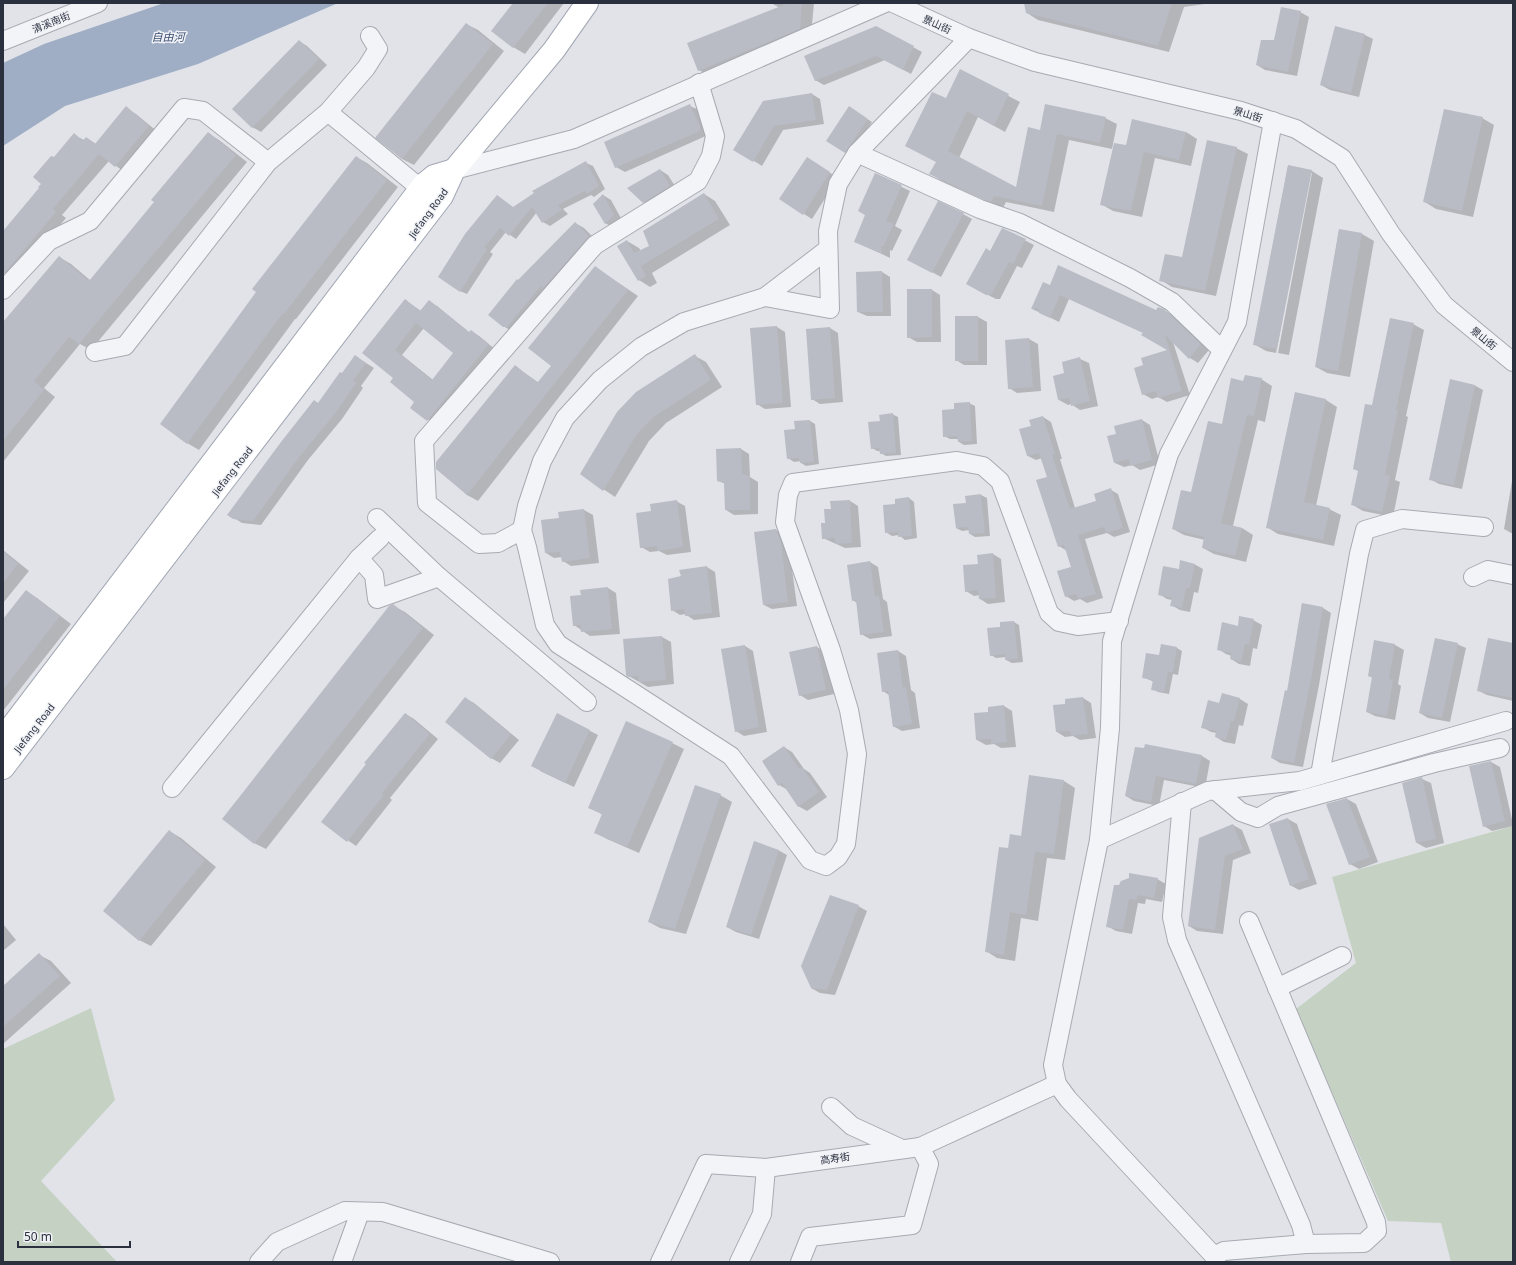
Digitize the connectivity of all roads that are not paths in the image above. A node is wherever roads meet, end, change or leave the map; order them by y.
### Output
1 (98, 3) edge
2 (587, 3) edge
3 (885, 3) edge
4 (905, 6) edge
5 (370, 36) dead end
6 (969, 38) junction
7 (3, 41) edge
8 (699, 83) junction
9 (328, 112) junction
10 (1273, 122) junction
11 (857, 152) junction
12 (268, 162) junction
13 (454, 170) junction
14 (420, 188) junction
15 (828, 249) junction
16 (3, 290) edge
17 (765, 297) junction
18 (1222, 350) junction
19 (95, 352) dead end
20 (1513, 362) edge
21 (377, 518) dead end
22 (1484, 526) dead end
23 (522, 530) junction
24 (380, 538) dead end
25 (359, 558) junction
26 (1513, 575) edge
27 (439, 577) junction
28 (1473, 577) dead end
29 (1119, 621) junction
30 (587, 702) dead end
31 (1506, 720) dead end
32 (3, 738) edge
33 (1500, 748) dead end
34 (3, 768) edge
35 (1320, 775) junction
36 (172, 788) dead end
37 (1215, 790) junction
38 (1182, 802) junction
39 (1100, 840) junction
40 (1249, 921) dead end
41 (1342, 956) dead end
42 (1277, 988) junction
43 (1057, 1084) junction
44 (831, 1107) dead end
45 (920, 1147) junction
46 (902, 1149) junction
47 (766, 1168) junction
48 (360, 1212) junction
49 (1306, 1244) junction
50 (1215, 1259) edge
51 (259, 1262) edge
52 (342, 1262) edge
53 (550, 1262) edge
54 (660, 1262) edge
55 (739, 1262) edge
56 (800, 1262) edge

1 - 7 street, 清溪南街
2 - 13 main road, Jiefang Road
3 - 8 street
4 - 6 street, 景山街
5 - 9 street
6 - 10 street, 景山街
6 - 11 street
8 - 13 street
8 - 23 street
9 - 12 street
9 - 14 street
10 - 18 street
10 - 20 street, 景山街
11 - 15 street
11 - 18 street
12 - 16 street
12 - 19 street
13 - 14 main road, Jiefang Road
13 - 34 main road, Jiefang Road
14 - 32 main road, Jiefang Road
15 - 17 street
15 - 17 street
17 - 23 street
18 - 29 street
21 - 27 street
22 - 35 street
23 - 29 street
24 - 25 street
25 - 27 street
25 - 36 street
26 - 28 street
27 - 30 street
29 - 39 street
31 - 35 street
33 - 37 street
35 - 37 street
37 - 38 street
38 - 39 street
38 - 49 street
39 - 43 street
40 - 42 street
41 - 42 street
42 - 49 street
43 - 45 street, 高寿街
43 - 50 street
44 - 46 street
45 - 46 street, 高寿街
45 - 56 street
46 - 47 street, 高寿街
47 - 54 street, 高寿街
47 - 55 street
48 - 51 street
48 - 52 street
48 - 53 street
49 - 50 street

